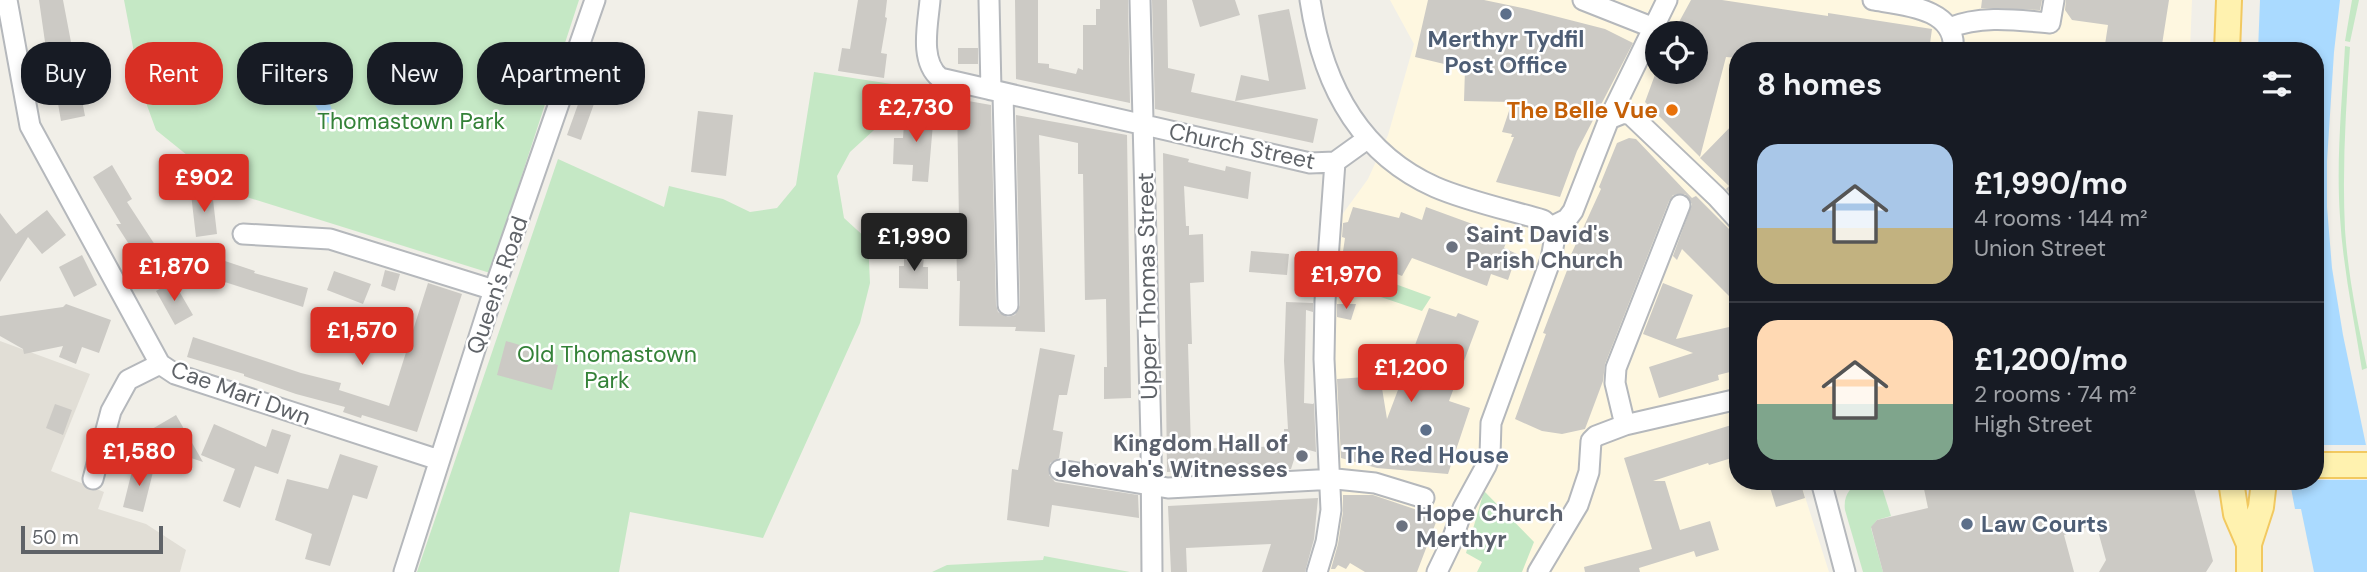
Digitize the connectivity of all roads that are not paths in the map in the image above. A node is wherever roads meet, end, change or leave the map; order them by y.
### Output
1 (7, 0) edge
2 (595, 0) edge
3 (930, 0) edge
4 (989, 0) edge
5 (1140, 0) edge
6 (1310, 0) edge
7 (1667, 0) edge
8 (1873, 0) edge
9 (2054, 0) edge
10 (2229, 0) edge
11 (1589, 2) edge
12 (1657, 21) edge
13 (1645, 24) edge
14 (1949, 28) junction
15 (1952, 42) edge
16 (2227, 42) edge
17 (1645, 46) edge
18 (997, 91) junction
19 (1609, 119) junction
20 (1143, 125) junction
21 (1367, 139) junction
22 (1335, 162) junction
23 (1680, 205) dead end
24 (1729, 210) edge
25 (1551, 227) junction
26 (243, 234) dead end
27 (494, 290) junction
28 (1008, 305) dead end
29 (160, 364) junction
30 (1729, 401) edge
31 (1625, 425) junction
32 (439, 460) junction
33 (2367, 465) edge
34 (2324, 466) edge
35 (1060, 470) dead end
36 (93, 479) dead end
37 (1330, 480) junction
38 (1151, 484) junction
39 (1823, 490) edge
40 (2232, 490) edge
41 (2263, 490) edge
42 (1424, 498) dead end
43 (2249, 544) junction
44 (404, 572) edge
45 (1152, 572) edge
46 (1317, 572) edge
47 (1437, 572) edge
48 (1538, 572) edge
49 (1845, 572) edge
50 (2249, 572) edge

1 - 29 street, Cae Mari Dwn
2 - 27 street, Queen's Road
3 - 18 street, Church Street
4 - 18 street
5 - 20 street, Upper Thomas Street
6 - 21 street
7 - 12 street
8 - 14 street
9 - 14 street
10 - 16 main road
11 - 13 street
14 - 15 street
17 - 19 street
18 - 20 street, Church Street
18 - 28 street
19 - 24 street
19 - 25 street
20 - 22 street, Church Street
20 - 38 street, Upper Thomas Street
21 - 22 street, Church Street
21 - 25 street
22 - 37 street
23 - 31 street
25 - 47 street
26 - 27 street
27 - 32 street, Queen's Road
29 - 32 street, Cae Mari Dwn
29 - 36 street
30 - 31 street
31 - 48 street
32 - 44 street, Queen's Road
33 - 34 main road
35 - 38 street
37 - 38 street
37 - 42 street
37 - 46 street
38 - 45 street, Upper Thomas Street
39 - 49 street
40 - 43 main road
41 - 43 main road
43 - 50 main road

